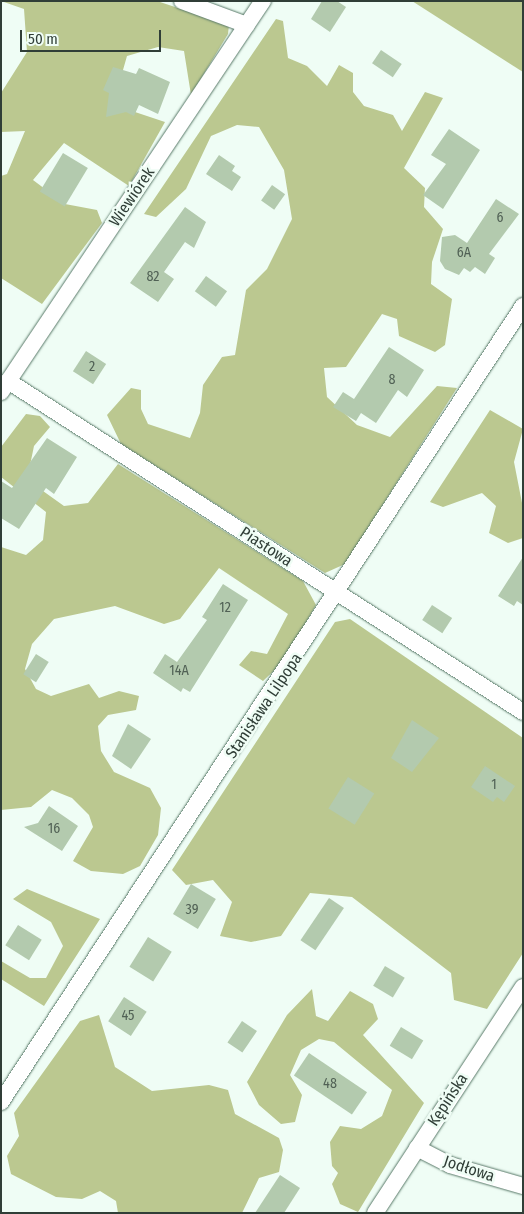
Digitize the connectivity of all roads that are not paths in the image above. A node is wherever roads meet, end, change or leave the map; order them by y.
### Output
1 (182, 1) edge
2 (264, 1) edge
3 (247, 25) junction
4 (523, 306) edge
5 (5, 387) edge
6 (338, 594) junction
7 (523, 712) edge
8 (523, 987) edge
9 (1, 1102) edge
10 (417, 1148) junction
11 (523, 1186) edge
12 (375, 1213) edge

1 - 3 street
2 - 3 street, Wiewiórek
3 - 5 street, Wiewiórek
4 - 6 street, Stanisława Lilpopa
5 - 6 street, Piastowa
6 - 7 street, Piastowa
6 - 9 street, Stanisława Lilpopa
8 - 10 street, Kępińska
10 - 11 street, Jodłowa
10 - 12 street, Kępińska

